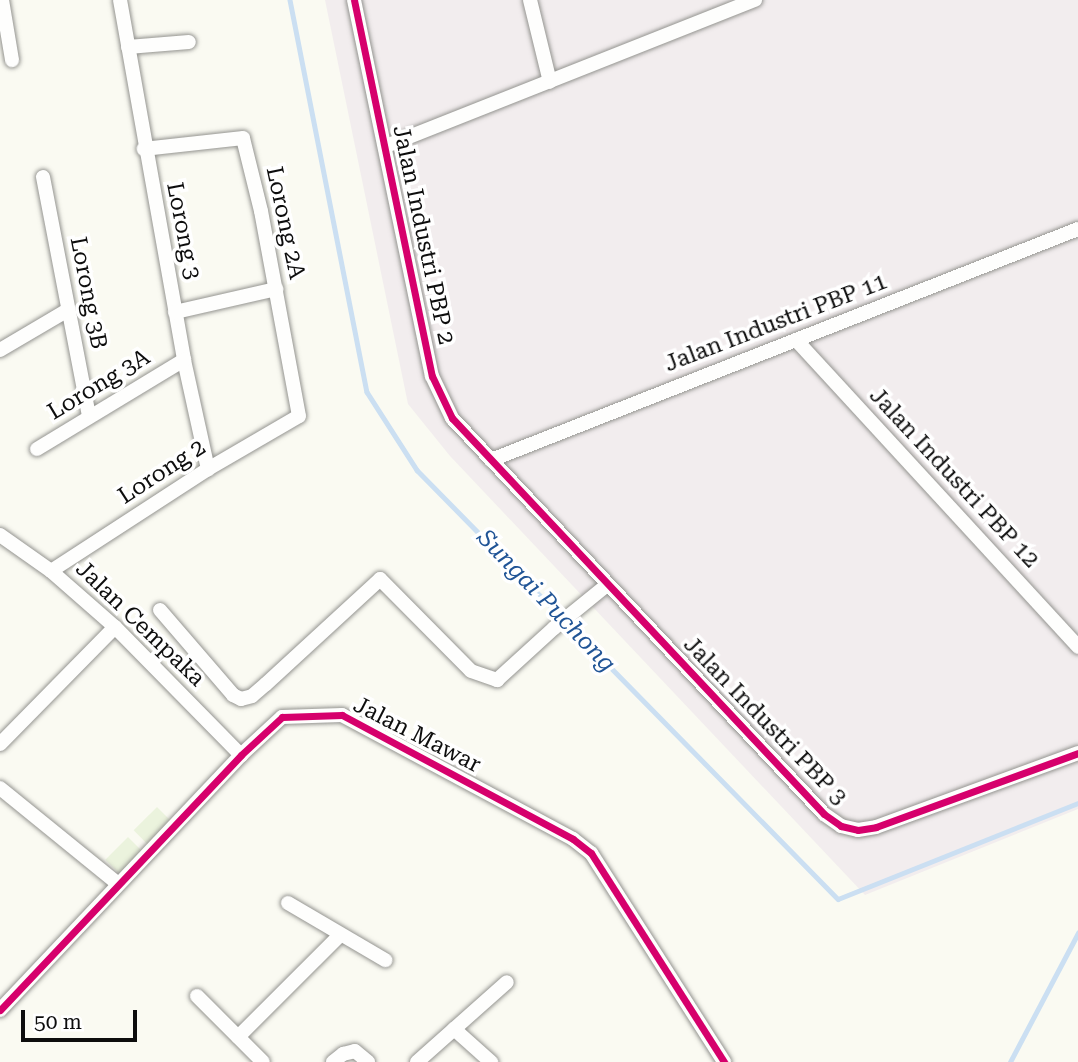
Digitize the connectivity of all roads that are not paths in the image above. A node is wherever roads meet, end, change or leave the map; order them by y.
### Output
1 (2, 0) edge
2 (120, 0) edge
3 (354, 0) edge
4 (530, 0) edge
5 (755, 0) edge
6 (188, 42) dead end
7 (128, 47) junction
8 (12, 60) dead end
9 (550, 82) junction
10 (386, 146) junction
11 (144, 149) junction
12 (43, 177) dead end
13 (1078, 229) edge
14 (276, 289) junction
15 (68, 310) junction
16 (175, 312) junction
17 (796, 340) junction
18 (0, 350) edge
19 (184, 360) junction
20 (299, 416) joint
21 (89, 417) junction
22 (37, 449) dead end
23 (491, 460) junction
24 (208, 469) junction
25 (0, 535) edge
26 (51, 571) junction
27 (607, 585) junction
28 (160, 610) dead end
29 (115, 627) junction
30 (1078, 647) edge
31 (0, 744) edge
32 (1078, 753) edge
33 (241, 755) junction
34 (0, 788) edge
35 (118, 884) junction
36 (288, 903) dead end
37 (340, 935) junction
38 (385, 960) dead end
39 (508, 982) dead end
40 (197, 996) dead end
41 (1, 1005) edge
42 (454, 1029) junction
43 (238, 1037) junction
44 (263, 1062) edge
45 (333, 1062) edge
46 (368, 1062) edge
47 (417, 1062) edge
48 (491, 1062) edge
49 (724, 1062) edge

1 - 8 street
2 - 7 street, Lorong 3
3 - 10 street, Jalan Industri PBP 2
4 - 9 street
5 - 9 street
6 - 7 street
7 - 11 street, Lorong 3
9 - 10 street
10 - 23 street, Jalan Industri PBP 2
11 - 14 street, Lorong 2A
11 - 16 street, Lorong 3
12 - 15 street, Lorong 3B
13 - 17 street, Jalan Industri PBP 11
14 - 16 street
14 - 20 street, Lorong 2A
15 - 18 street
15 - 21 street, Lorong 3B
16 - 19 street, Lorong 3
17 - 23 street, Jalan Industri PBP 11
17 - 30 street, Jalan Industri PBP 12
19 - 21 street, Lorong 3A
19 - 24 street, Lorong 3
20 - 24 street, Lorong 2
21 - 22 street, Lorong 3A
23 - 27 street, Jalan Industri PBP 3
24 - 26 street, Lorong 2
25 - 26 street, Jalan Cempaka
26 - 29 street, Jalan Cempaka
27 - 28 street
27 - 32 street, Jalan Industri PBP 3
29 - 31 street
29 - 33 street, Jalan Cempaka
33 - 35 street, Jalan Mawar
33 - 49 street, Jalan Mawar
34 - 35 street
35 - 41 street, Jalan Mawar
36 - 37 street
37 - 38 street
37 - 43 street
39 - 42 street
40 - 43 street
42 - 47 street
42 - 48 street
43 - 44 street
45 - 46 street

